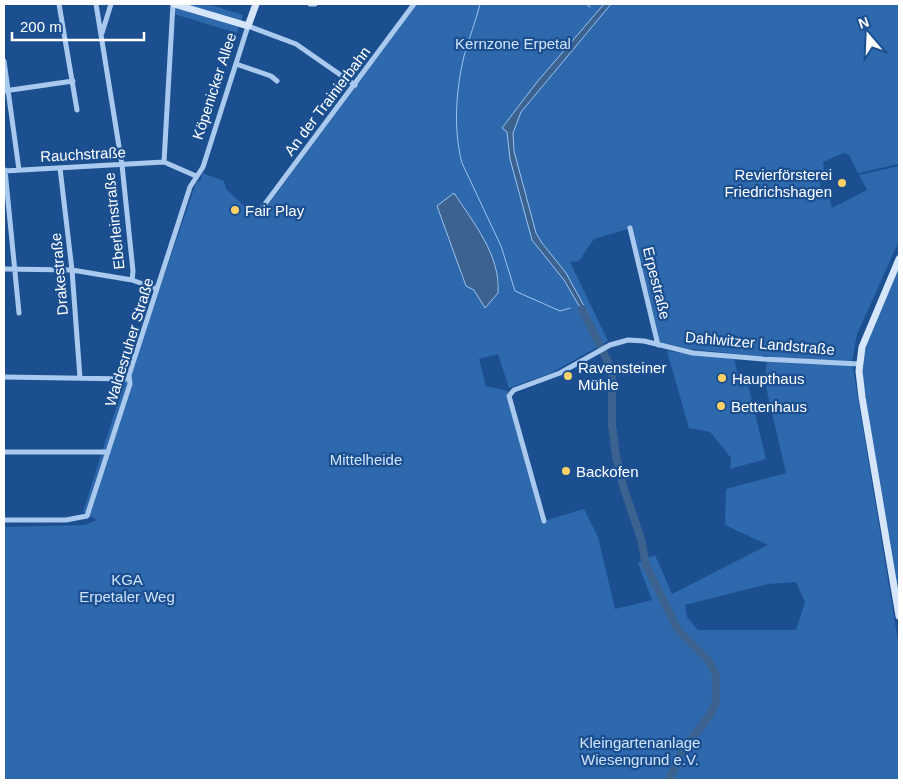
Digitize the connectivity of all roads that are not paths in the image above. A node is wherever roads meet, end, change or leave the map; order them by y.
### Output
1 (59, 4) edge
2 (96, 4) edge
3 (111, 4) edge
4 (174, 4) edge
5 (256, 4) edge
6 (310, 4) edge
7 (314, 4) edge
8 (414, 4) edge
9 (248, 26) junction
10 (102, 33) junction
11 (4, 61) edge
12 (236, 64) junction
13 (73, 81) junction
14 (276, 81) dead end
15 (355, 85) junction
16 (6, 91) edge
17 (77, 110) dead end
18 (164, 162) junction
19 (122, 165) junction
20 (60, 168) junction
21 (19, 170) junction
22 (4, 171) edge
23 (196, 176) junction
24 (259, 212) dead end
25 (630, 228) dead end
26 (899, 259) edge
27 (4, 269) edge
28 (15, 270) junction
29 (72, 270) junction
30 (132, 280) junction
31 (157, 289) junction
32 (19, 313) dead end
33 (658, 345) junction
34 (859, 364) junction
35 (4, 377) edge
36 (80, 378) junction
37 (129, 379) junction
38 (4, 452) edge
39 (108, 452) junction
40 (4, 520) edge
41 (544, 521) dead end
42 (899, 616) edge

1 - 13 street
2 - 10 street, Eberleinstraße
3 - 10 street
4 - 9 main road
4 - 18 street
5 - 9 main road, Köpenicker Allee
6 - 7 street
8 - 15 street, An der Trainierbahn
9 - 12 street, Köpenicker Allee
9 - 15 street
10 - 19 street, Eberleinstraße
11 - 16 street
12 - 14 street
12 - 23 street, Köpenicker Allee
13 - 16 street
13 - 17 street
15 - 24 street, An der Trainierbahn
16 - 21 street
18 - 19 street, Rauchstraße
18 - 23 street, Rauchstraße
19 - 20 street, Rauchstraße
19 - 30 street, Eberleinstraße
20 - 21 street, Rauchstraße
20 - 29 street, Drakestraße
21 - 22 street, Rauchstraße
22 - 28 street
23 - 31 street, Waldesruher Straße
25 - 33 street, Erpestraße
26 - 34 main road
27 - 28 street
28 - 29 street
28 - 32 street
29 - 30 street
29 - 36 street, Drakestraße
30 - 31 street
31 - 37 street, Waldesruher Straße
33 - 34 street, Dahlwitzer Landstraße
33 - 41 street, Dahlwitzer Landstraße
34 - 42 main road
35 - 36 street
36 - 37 street
37 - 39 street, Waldesruher Straße
38 - 39 street
39 - 40 street, Waldesruher Straße

